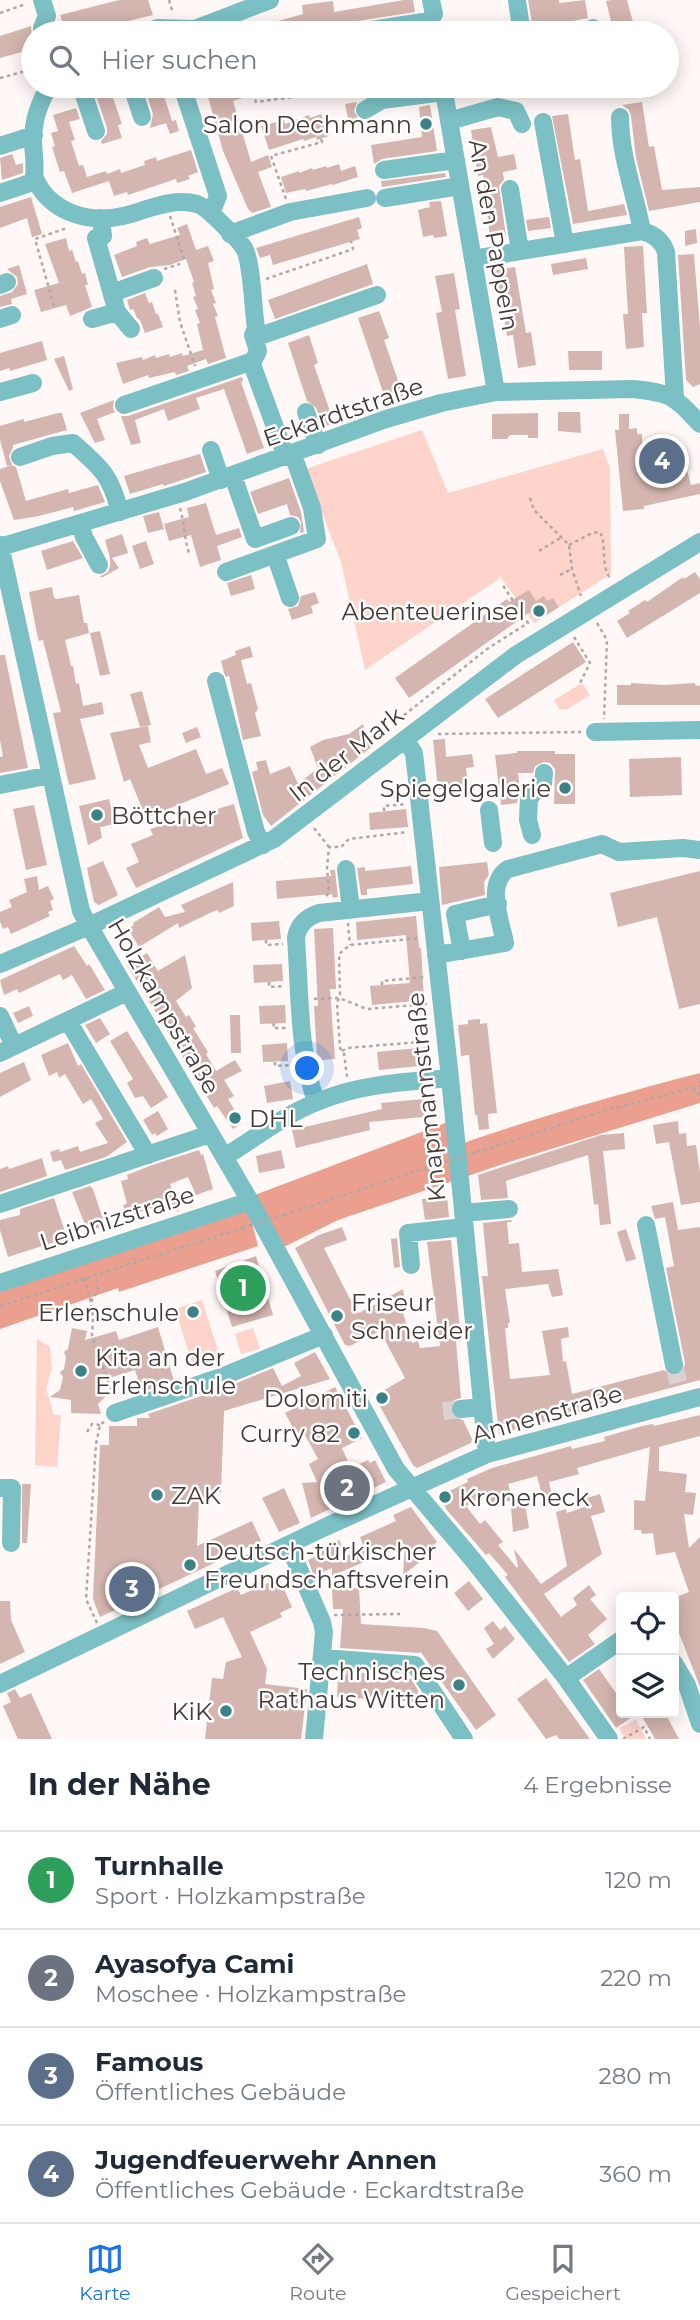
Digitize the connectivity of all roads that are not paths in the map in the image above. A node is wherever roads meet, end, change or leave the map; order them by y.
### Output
1 (270, 0) edge
2 (431, 0) edge
3 (517, 1) edge
4 (34, 2) edge
5 (45, 21) edge
6 (236, 21) edge
7 (432, 21) edge
8 (520, 21) edge
9 (43, 98) edge
10 (85, 98) edge
11 (136, 98) edge
12 (187, 98) edge
13 (393, 98) edge
14 (445, 98) edge
15 (365, 110) dead end
16 (142, 117) dead end
17 (620, 117) dead end
18 (449, 121) junction
19 (543, 122) dead end
20 (522, 124) dead end
21 (96, 131) dead end
22 (34, 135) junction
23 (0, 146) edge
24 (456, 160) junction
25 (384, 170) dead end
26 (35, 178) junction
27 (0, 186) edge
28 (460, 186) junction
29 (510, 189) dead end
30 (0, 193) edge
31 (211, 213) junction
32 (94, 217) junction
33 (642, 231) junction
34 (230, 234) junction
35 (565, 244) junction
36 (520, 251) junction
37 (469, 257) junction
38 (155, 278) dead end
39 (111, 293) junction
40 (377, 295) dead end
41 (117, 312) junction
42 (92, 319) dead end
43 (131, 329) dead end
44 (254, 338) junction
45 (253, 361) junction
46 (33, 383) dead end
47 (0, 393) edge
48 (496, 393) junction
49 (675, 397) junction
50 (124, 405) dead end
51 (306, 412) dead end
52 (700, 424) edge
53 (318, 445) junction
54 (211, 450) dead end
55 (289, 456) junction
56 (20, 457) dead end
57 (118, 475) dead end
58 (230, 477) junction
59 (124, 511) junction
60 (80, 524) junction
61 (291, 526) dead end
62 (700, 542) edge
63 (0, 546) edge
64 (275, 554) junction
65 (99, 565) dead end
66 (226, 572) dead end
67 (290, 598) dead end
68 (216, 681) dead end
69 (700, 730) edge
70 (595, 732) road end
71 (408, 743) junction
72 (544, 773) dead end
73 (51, 775) junction
74 (0, 785) edge
75 (489, 810) dead end
76 (532, 835) dead end
77 (493, 843) dead end
78 (263, 845) junction
79 (700, 850) edge
80 (346, 869) dead end
81 (430, 901) junction
82 (498, 904) junction
83 (349, 910) junction
84 (89, 926) junction
85 (463, 951) junction
86 (436, 955) junction
87 (0, 964) edge
88 (127, 992) junction
89 (0, 1016) edge
90 (68, 1021) junction
91 (7, 1049) edge
92 (450, 1078) junction
93 (316, 1102) junction
94 (210, 1134) junction
95 (148, 1155) junction
96 (224, 1157) junction
97 (250, 1201) junction
98 (0, 1204) edge
99 (509, 1209) dead end
100 (464, 1220) junction
101 (646, 1225) dead end
102 (411, 1265) dead end
103 (0, 1283) edge
104 (324, 1335) junction
105 (674, 1365) tunnel mouth
106 (687, 1394) edge
107 (482, 1407) junction
108 (461, 1409) tunnel mouth
109 (115, 1413) road end
110 (487, 1454) junction
111 (0, 1488) edge
112 (412, 1488) junction
113 (11, 1543) dead end
114 (289, 1546) junction
115 (616, 1643) edge
116 (323, 1658) junction
117 (679, 1671) edge
118 (566, 1678) junction
119 (0, 1684) edge
120 (700, 1724) edge
121 (314, 1739) edge
122 (464, 1739) edge
123 (609, 1739) edge

1 - 6 street
2 - 7 street
3 - 8 street
4 - 5 street
9 - 22 street
10 - 21 street
11 - 16 street
12 - 31 street
13 - 15 street
14 - 18 street, An den Pappeln
17 - 33 street
18 - 20 street
18 - 24 street, An den Pappeln
19 - 35 street
22 - 23 street
22 - 26 street
24 - 25 street
24 - 28 street, An den Pappeln
26 - 27 street
26 - 30 street
26 - 32 street
28 - 34 street
28 - 37 street, An den Pappeln
29 - 36 street
31 - 32 street
31 - 34 street
32 - 39 street
33 - 35 street
33 - 49 street
34 - 44 street
35 - 36 street
36 - 37 street
37 - 48 street, An den Pappeln
38 - 39 street
39 - 41 street
40 - 44 street
41 - 42 street
41 - 43 street
44 - 45 street
45 - 50 street
45 - 55 street
46 - 47 street
48 - 49 street, Eckardtstraße
48 - 53 street, Eckardtstraße
49 - 52 street
51 - 53 street
53 - 55 street, Eckardtstraße
54 - 58 street
55 - 58 street, Eckardtstraße
55 - 64 street
56 - 59 street
57 - 59 street
58 - 59 street, Eckardtstraße
58 - 61 street
59 - 60 street, Eckardtstraße
60 - 63 street, Eckardtstraße
60 - 65 street
62 - 71 street, In der Mark
63 - 73 street, Holzkampstraße
64 - 66 street
64 - 67 street
68 - 78 street
69 - 70 street
71 - 78 street, In der Mark
71 - 81 street, Knapmannstraße
72 - 76 street
73 - 74 street
73 - 84 street, Holzkampstraße
75 - 77 street
78 - 84 street, In der Mark
79 - 82 street
80 - 83 street
81 - 83 street
81 - 86 street, Knapmannstraße
82 - 85 street
82 - 85 street
83 - 93 street
84 - 87 street, In der Mark
84 - 88 street, Holzkampstraße
85 - 86 street
86 - 92 street, Knapmannstraße
88 - 90 street
88 - 94 street, Holzkampstraße
89 - 91 street
90 - 91 street
90 - 95 street
92 - 93 street
92 - 100 street, Knapmannstraße
93 - 96 street
94 - 95 street
94 - 96 street, Holzkampstraße
95 - 98 street
96 - 97 street, Holzkampstraße
97 - 103 street, Leibnizstraße
97 - 104 street, Holzkampstraße
99 - 100 street
100 - 102 street
100 - 107 street, Knapmannstraße
101 - 105 street
104 - 109 street
104 - 112 street, Holzkampstraße
106 - 110 street, Annenstraße
107 - 108 street
107 - 110 street, Knapmannstraße
110 - 112 street, Annenstraße
111 - 113 street
112 - 114 street, Annenstraße
112 - 118 street, Holzkampstraße
114 - 116 street
114 - 119 street, Annenstraße
115 - 118 street
116 - 121 street
116 - 122 street
117 - 120 street
118 - 123 street, Holzkampstraße

